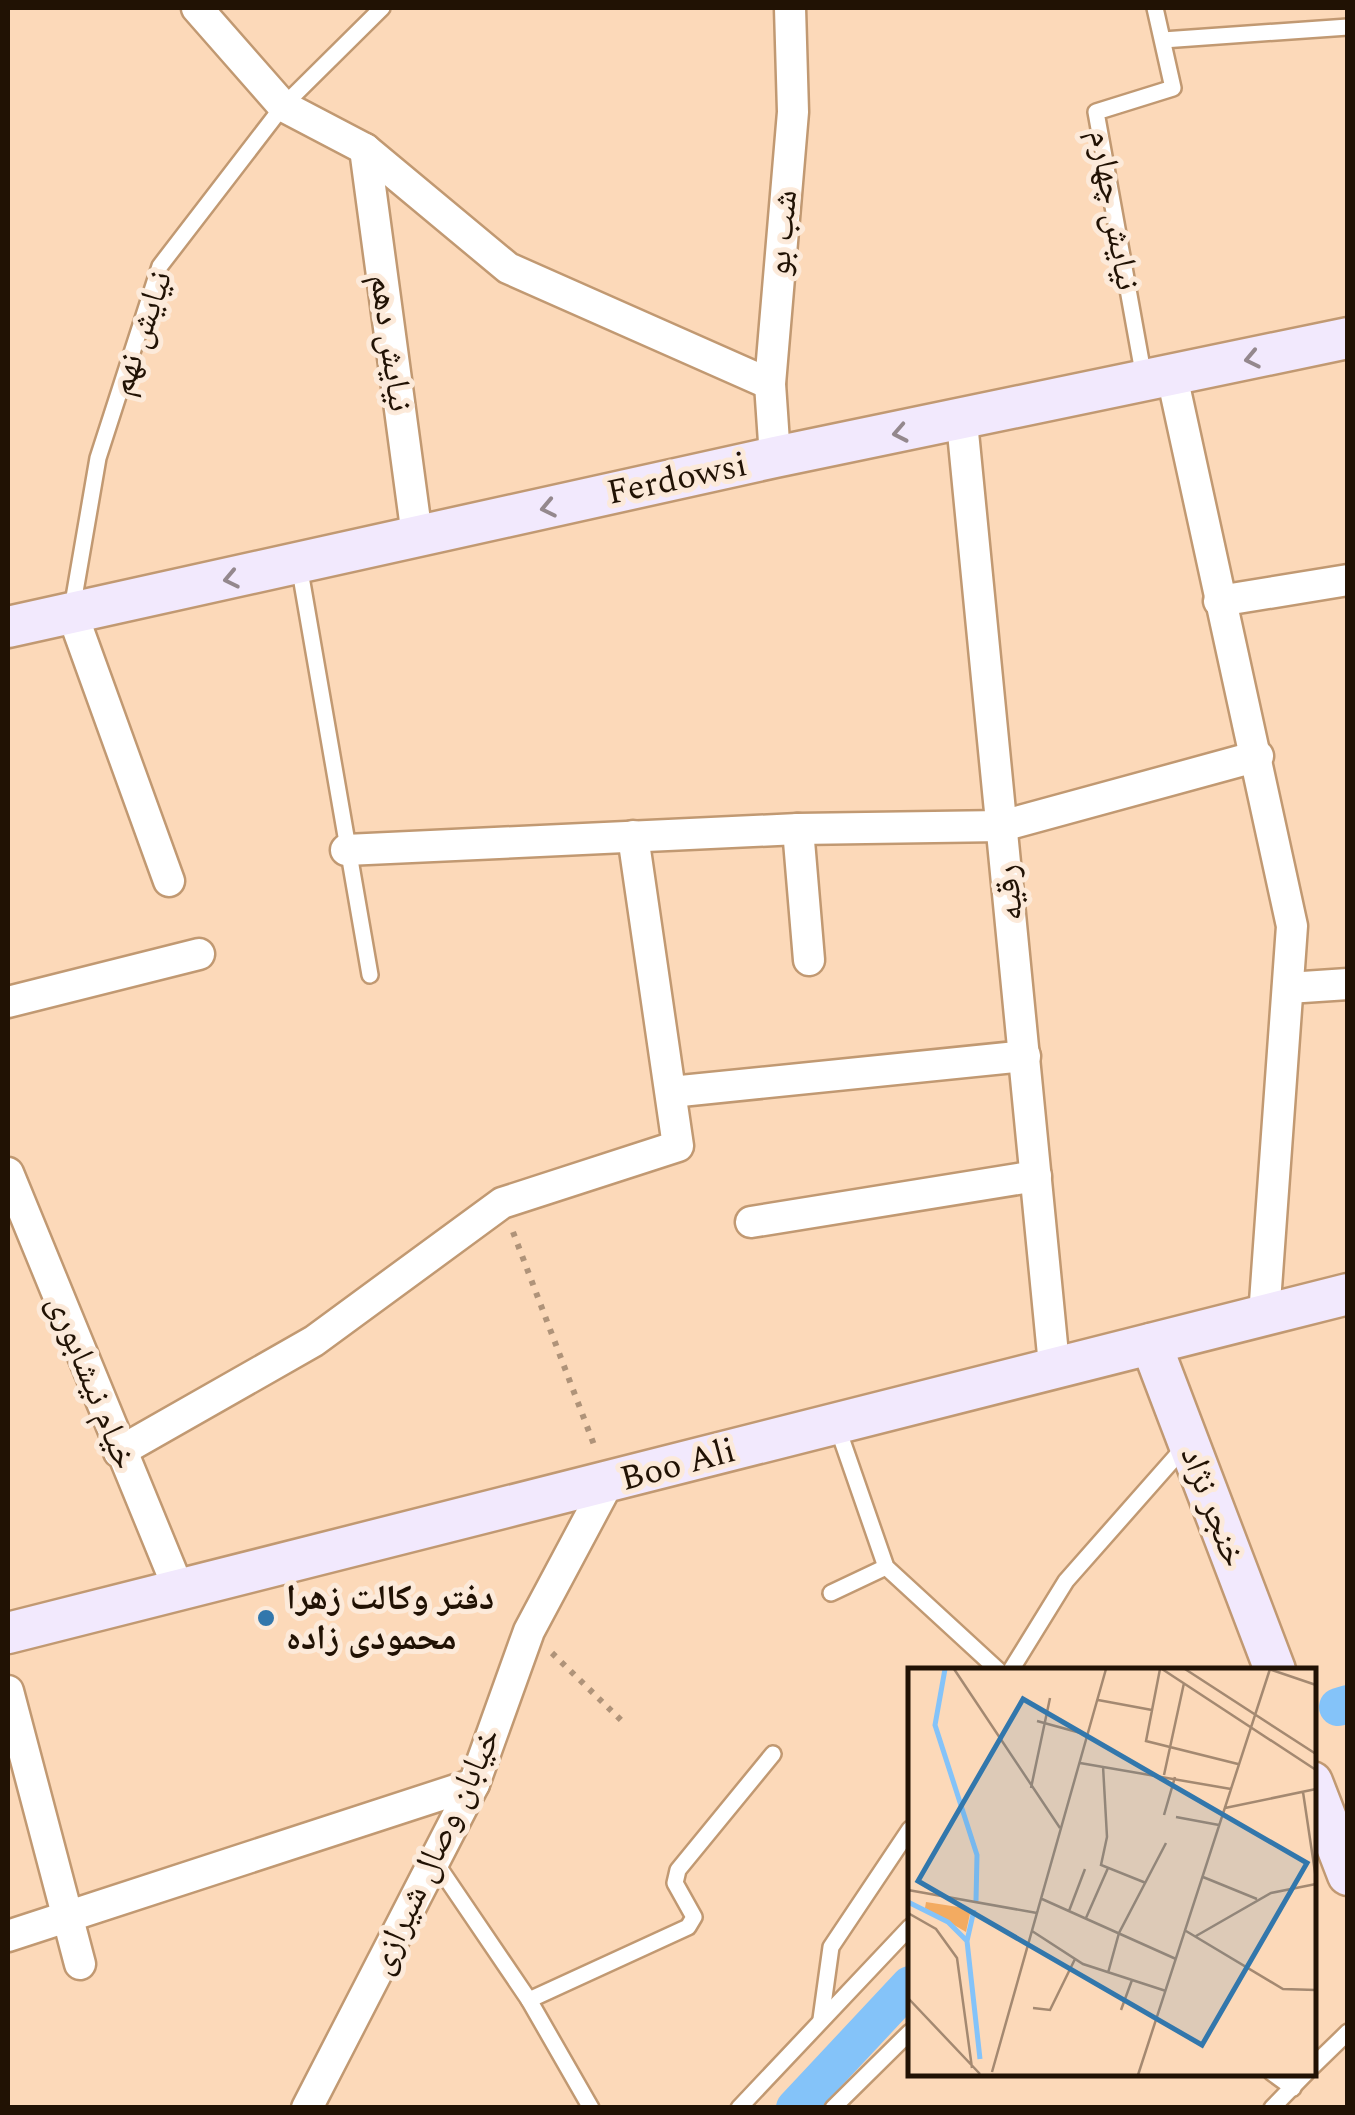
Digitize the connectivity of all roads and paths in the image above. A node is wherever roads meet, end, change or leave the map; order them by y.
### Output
1 (197, 8) edge
2 (382, 8) edge
3 (790, 8) edge
4 (1155, 8) edge
5 (1348, 27) edge
6 (1163, 40) junction
7 (284, 106) junction
8 (365, 149) junction
9 (1348, 338) edge
10 (1159, 379) junction
11 (770, 384) junction
12 (962, 422) junction
13 (775, 458) junction
14 (417, 536) junction
15 (299, 564) junction
16 (1348, 580) edge
17 (1219, 601) junction
18 (72, 613) junction
19 (8, 627) edge
20 (1258, 756) junction
21 (1002, 826) junction
22 (798, 829) junction
23 (634, 836) junction
24 (346, 850) junction
25 (169, 882) dead end
26 (199, 954) dead end
27 (809, 960) dead end
28 (370, 975) dead end
29 (1348, 984) edge
30 (1288, 988) junction
31 (8, 1002) edge
32 (1025, 1056) junction
33 (671, 1092) junction
34 (8, 1173) edge
35 (1036, 1176) junction
36 (502, 1203) junction
37 (751, 1222) dead end
38 (1348, 1294) edge
39 (1264, 1316) junction
40 (1151, 1344) junction
41 (1054, 1365) junction
42 (836, 1423) junction
43 (1188, 1442) junction
44 (119, 1452) junction
45 (608, 1483) junction
46 (886, 1567) junction
47 (179, 1590) junction
48 (831, 1593) dead end
49 (529, 1631) junction
50 (8, 1633) edge
51 (996, 1668) edge
52 (1012, 1668) edge
53 (1274, 1668) edge
54 (8, 1691) edge
55 (624, 1722) dead end
56 (773, 1754) dead end
57 (474, 1784) junction
58 (1315, 1790) edge
59 (908, 1833) edge
60 (436, 1862) junction
61 (1348, 1875) edge
62 (68, 1916) junction
63 (908, 1930) edge
64 (8, 1936) edge
65 (80, 1964) dead end
66 (529, 2000) junction
67 (821, 2018) junction
68 (1348, 2032) edge
69 (908, 2034) edge
70 (1315, 2065) edge
71 (1275, 2075) edge
72 (1305, 2075) edge
73 (1292, 2088) junction
74 (307, 2108) edge
75 (591, 2108) edge
76 (739, 2108) edge
77 (833, 2108) edge
78 (1272, 2108) edge

1 - 7 street
2 - 7 lane, نیایش نهم
3 - 11 street, شب بو
4 - 6 lane
5 - 6 lane
6 - 10 lane, نیایش چهارم
7 - 8 street
7 - 18 lane, نیایش نهم
8 - 11 street
8 - 14 street, نیایش دهم
9 -> 10 street, Ferdowsi
10 - 12 street, Ferdowsi
10 - 17 street
11 - 13 street, شب بو
12 -> 13 street, Ferdowsi
12 - 21 street, رقیه
13 -> 14 street, Ferdowsi
14 - 15 street, Ferdowsi
15 -> 18 street, Ferdowsi
15 - 24 lane
16 - 17 street
17 - 20 street
18 - 19 street, Ferdowsi
18 - 25 street
20 - 21 street
20 - 30 street
21 - 22 street
21 - 32 street, رقیه
22 - 23 street
22 - 27 street
23 - 24 street
23 - 33 street
24 - 28 lane
26 - 31 street
29 - 30 street
30 - 39 street
32 - 33 street
32 - 35 street, رقیه
33 - 36 street
34 - 44 street, خیام نیشابوری
35 - 37 street
35 - 41 street, رقیه
36 - 44 street
36 - 45 path
38 - 39 street, Boo Ali
39 - 40 street, Boo Ali
40 - 41 street, Boo Ali
40 - 43 street, خنجر نژاد
41 - 42 street, Boo Ali
42 - 45 street, Boo Ali
42 - 46 lane
43 - 52 lane
43 - 53 street, خنجر نژاد
44 - 47 street, خیام نیشابوری
45 - 47 street, Boo Ali
45 - 49 street, خیابان وصال شیرازی
46 - 48 lane
46 - 51 lane
47 - 50 street, Boo Ali
49 - 55 path
49 - 57 street, خیابان وصال شیرازی
54 - 62 street
56 - 66 lane
57 - 60 street, خیابان وصال شیرازی
57 - 62 street
58 - 61 street
59 - 67 lane
60 - 66 lane
60 - 74 street, خیابان وصال شیرازی
62 - 64 street
62 - 65 street
63 - 67 lane
66 - 75 lane
67 - 76 lane
68 - 70 lane
69 - 77 lane
71 - 73 lane
72 - 73 lane
73 - 78 lane

